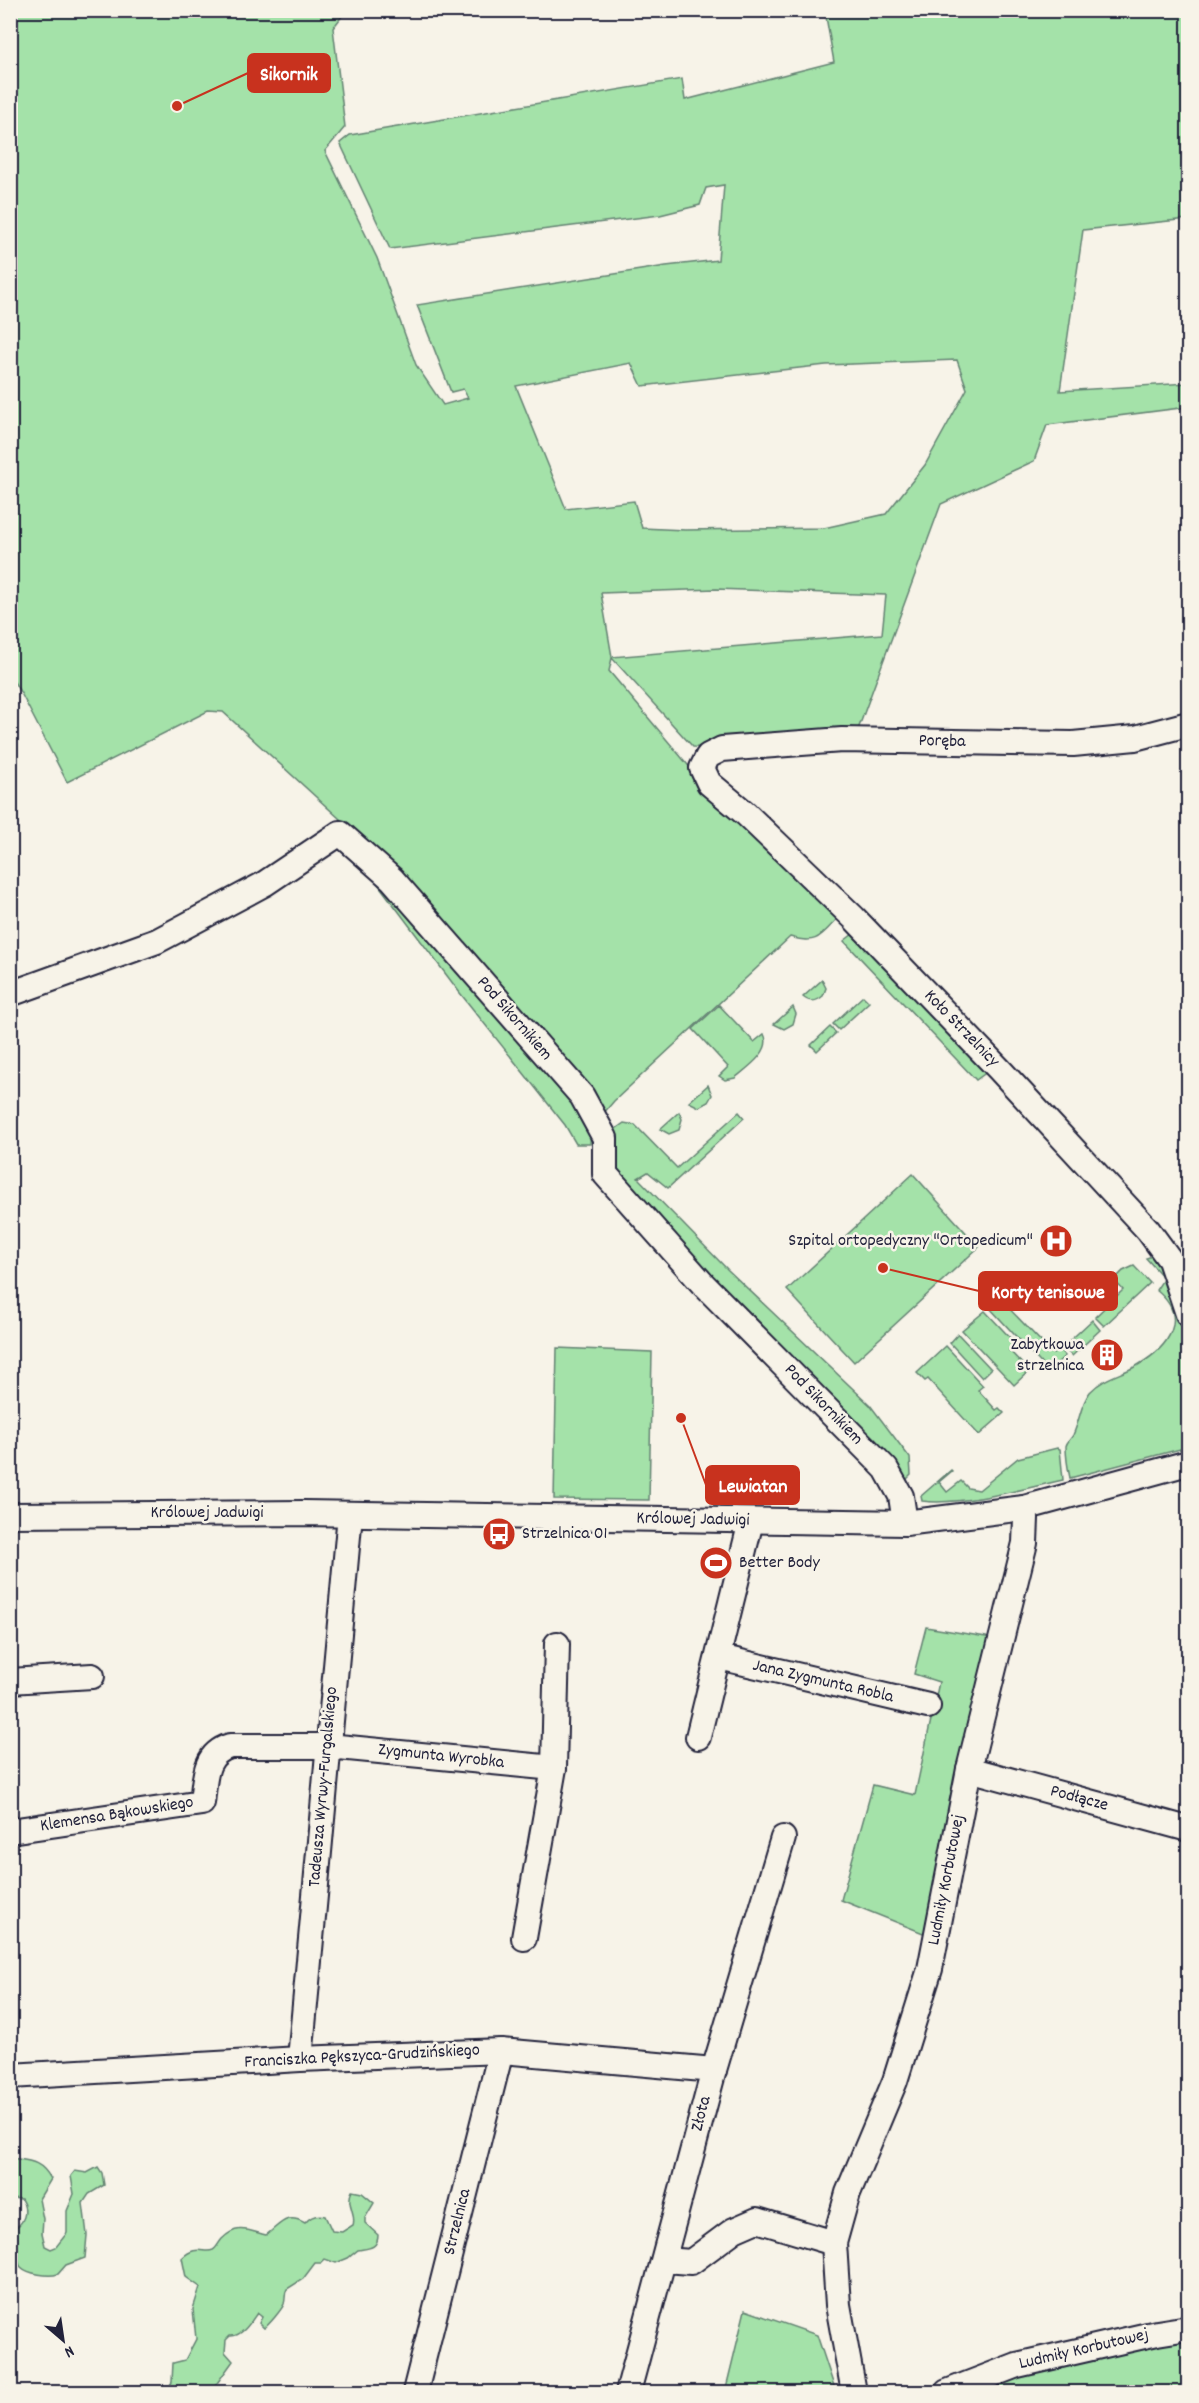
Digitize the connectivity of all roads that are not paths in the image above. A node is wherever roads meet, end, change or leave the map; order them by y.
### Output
1 (1188, 724) edge
2 (702, 768) joint
3 (10, 994) edge
4 (1188, 1314) edge
5 (1188, 1463) edge
6 (1024, 1508) junction
7 (350, 1514) junction
8 (10, 1515) edge
9 (751, 1521) junction
10 (905, 1523) junction
11 (557, 1644) dead end
12 (719, 1657) junction
13 (92, 1676) dead end
14 (10, 1681) edge
15 (928, 1706) dead end
16 (698, 1737) dead end
17 (328, 1746) junction
18 (554, 1768) junction
19 (969, 1769) junction
20 (1188, 1830) edge
21 (10, 1831) edge
22 (783, 1838) dead end
23 (524, 1938) dead end
24 (501, 2051) junction
25 (300, 2059) junction
26 (714, 2070) junction
27 (10, 2076) edge
28 (834, 2242) junction
29 (664, 2260) junction
30 (1188, 2328) edge
31 (415, 2392) edge
32 (628, 2392) edge
33 (854, 2392) edge
34 (947, 2392) edge

1 - 2 street, Poręba
2 - 4 street, Koło Strzelnicy
3 - 10 street, Pod Sikornikiem
5 - 6 street, Królowej Jadwigi
6 - 10 street, Królowej Jadwigi
6 - 19 street, Ludmiły Korbutowej
7 - 8 street, Królowej Jadwigi
7 - 9 street, Królowej Jadwigi
7 - 17 street, Tadeusza Wyrwy-Furgalskiego
9 - 10 street, Królowej Jadwigi
9 - 12 street
11 - 18 street
12 - 15 street, Jana Zygmunta Robla
12 - 16 street
13 - 14 street
17 - 18 street, Zygmunta Wyrobka
17 - 21 street, Klemensa Bąkowskiego
17 - 25 street, Tadeusza Wyrwy-Furgalskiego
18 - 23 street
19 - 20 street, Podłącze
19 - 28 street, Ludmiły Korbutowej
22 - 26 street, Złota
24 - 25 street, Franciszka Pększyca-Grudzińskiego
24 - 26 street, Franciszka Pększyca-Grudzińskiego
24 - 31 street, Strzelnica
25 - 27 street, Franciszka Pększyca-Grudzińskiego
26 - 29 street, Złota
28 - 29 street
28 - 33 street, Ludmiły Korbutowej
29 - 32 street, Złota
30 - 34 street, Ludmiły Korbutowej

